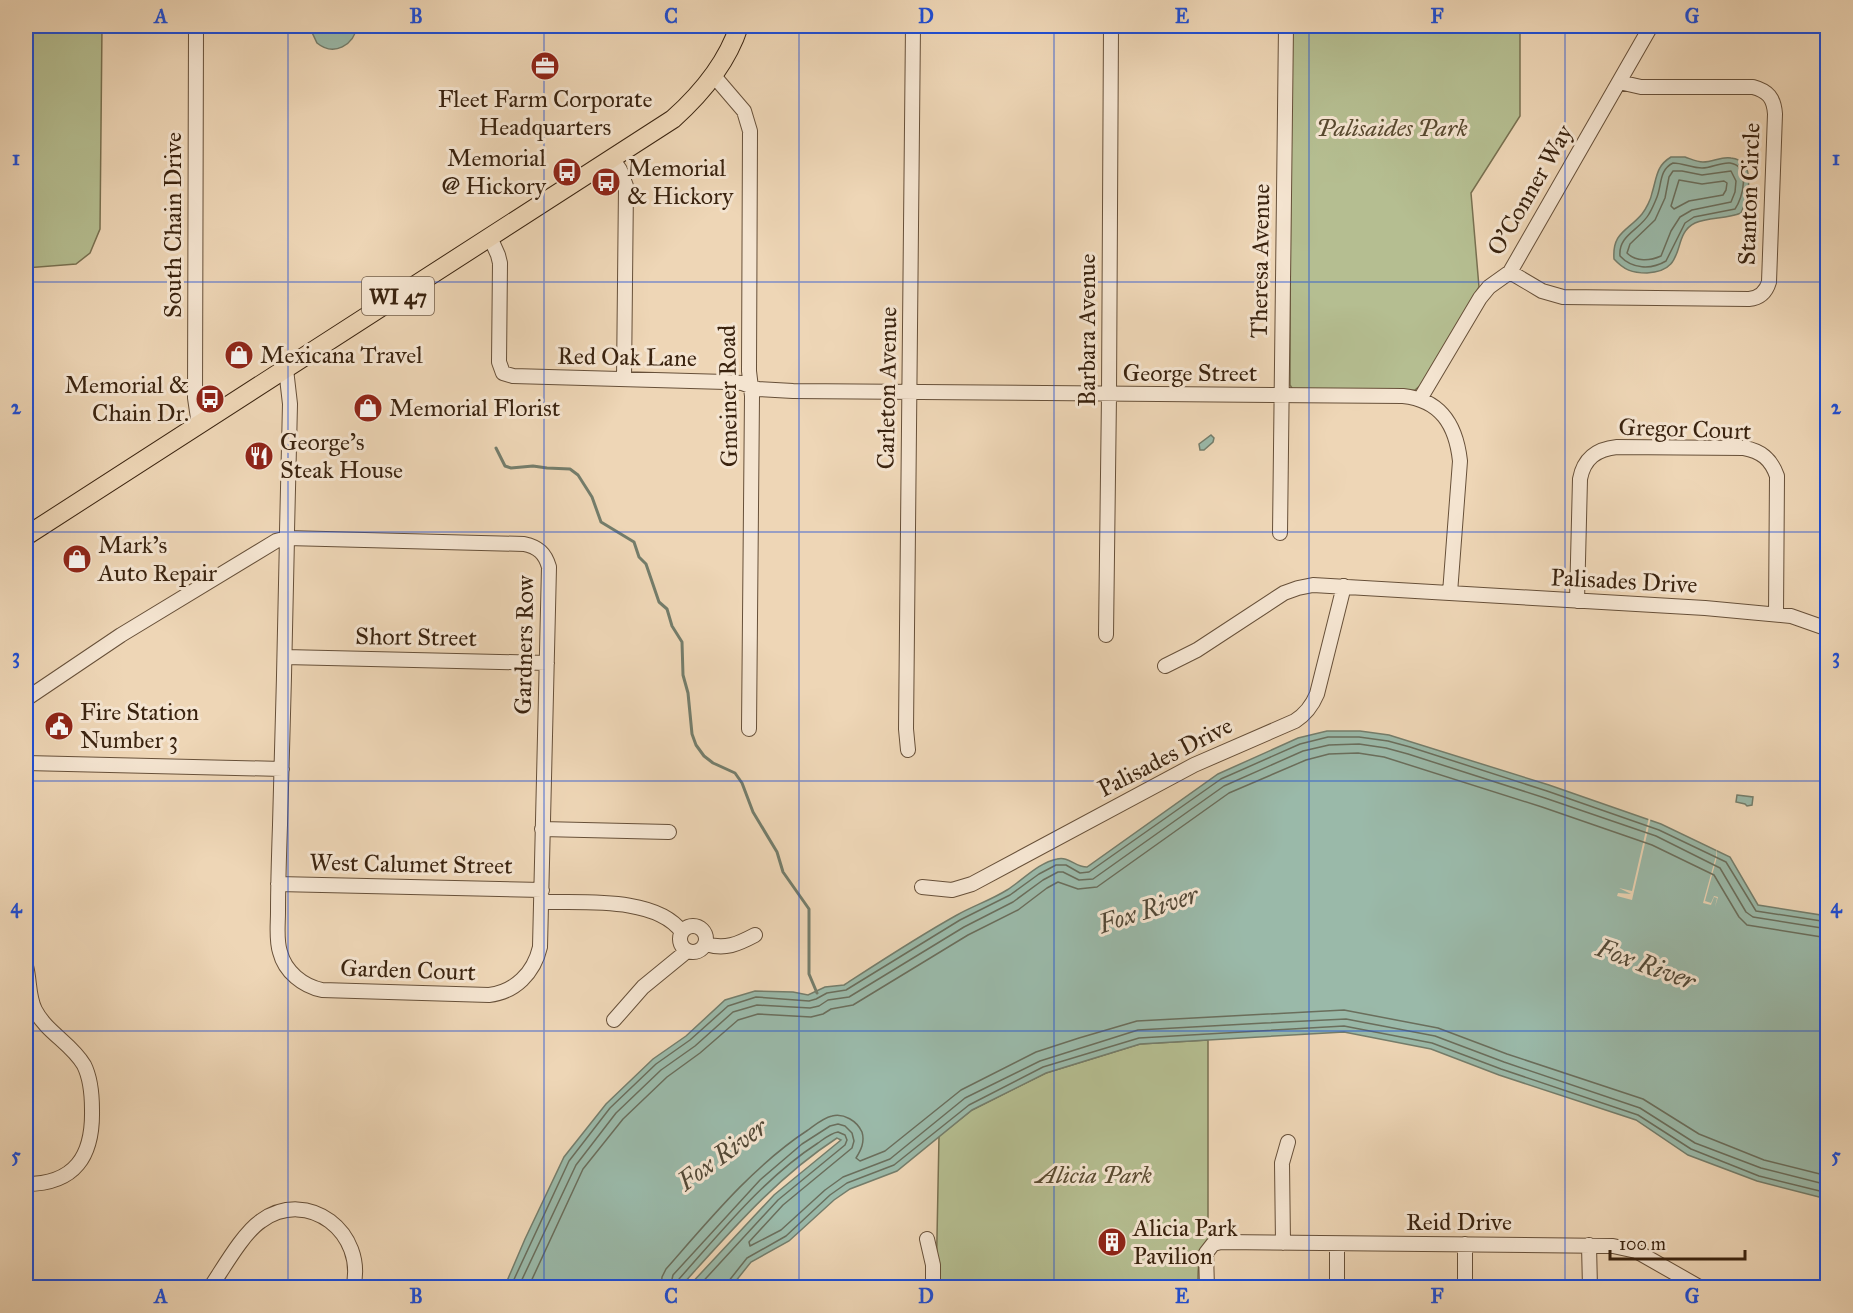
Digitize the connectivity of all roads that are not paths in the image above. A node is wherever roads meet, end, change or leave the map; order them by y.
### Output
1 (196, 26) edge
2 (739, 26) edge
3 (913, 26) edge
4 (1111, 26) edge
5 (1286, 26) edge
6 (1652, 26) edge
7 (714, 76) junction
8 (1619, 82) junction
9 (612, 158) junction
10 (490, 237) junction
11 (1510, 272) junction
12 (286, 369) junction
13 (624, 379) junction
14 (751, 386) junction
15 (910, 392) junction
16 (1109, 395) junction
17 (1281, 396) junction
18 (1420, 399) junction
19 (199, 425) junction
20 (1280, 533) dead end
21 (26, 536) edge
22 (287, 538) junction
23 (1344, 586) junction
24 (1450, 593) junction
25 (1577, 601) junction
26 (1776, 614) junction
27 (1827, 629) edge
28 (1106, 635) dead end
29 (285, 657) junction
30 (547, 663) junction
31 (1166, 666) dead end
32 (26, 699) edge
33 (749, 729) dead end
34 (908, 750) dead end
35 (26, 763) edge
36 (282, 769) junction
37 (542, 829) junction
38 (669, 832) dead end
39 (278, 884) junction
40 (922, 887) dead end
41 (542, 896) junction
42 (682, 932) junction
43 (755, 935) dead end
44 (706, 944) junction
45 (687, 951) junction
46 (26, 966) edge
47 (614, 1020) dead end
48 (1288, 1142) dead end
49 (26, 1184) edge
50 (927, 1239) dead end
51 (1283, 1243) junction
52 (1337, 1244) junction
53 (1465, 1244) junction
54 (1589, 1245) junction
55 (210, 1287) edge
56 (353, 1287) edge
57 (933, 1287) edge
58 (1207, 1287) edge
59 (1337, 1287) edge
60 (1465, 1287) edge
61 (1590, 1287) edge
62 (1701, 1287) edge

1 - 19 street, South Chain Drive
2 - 7 main road, WI 47
3 - 15 street, Carleton Avenue
4 - 16 street, Barbara Avenue
5 - 17 street, Theresa Avenue
6 - 8 street, O'Conner Way
7 - 9 main road, WI 47
7 - 14 street, Gmeiner Road
8 - 11 street, O'Conner Way
8 - 11 street, Stanton Circle
9 - 10 main road, WI 47
9 - 13 street
10 - 12 main road, WI 47
10 - 13 street, Red Oak Lane
11 - 18 street, O'Conner Way
12 - 19 main road, WI 47
12 - 22 street
13 - 14 street, Red Oak Lane
14 - 15 street, George Street
14 - 33 street, Gmeiner Road
15 - 16 street, George Street
15 - 34 street, Carleton Avenue
16 - 17 street, George Street
16 - 28 street, Barbara Avenue
17 - 18 street, George Street
17 - 20 street, Theresa Avenue
18 - 24 street, George Street
19 - 21 main road, WI 47
22 - 29 street
22 - 30 street, Gardners Row
22 - 32 street
23 - 24 street, Palisades Drive
23 - 31 street, Palisades Drive
23 - 40 street, Palisades Drive
24 - 25 street, Palisades Drive
25 - 26 street, Palisades Drive
25 - 26 street, Gregor Court
26 - 27 street, Palisades Drive
29 - 30 street, Short Street
29 - 36 street
30 - 37 street, Gardners Row
35 - 36 street
36 - 39 street
37 - 38 street
37 - 41 street, Gardners Row
39 - 41 street, West Calumet Street
39 - 41 street, Garden Court
41 - 42 street, West Calumet Street
42 - 44 street
42 - 45 street
43 - 44 street
44 - 45 street
45 - 47 street
46 - 49 street
48 - 51 street
50 - 57 street
51 - 52 street, Reid Drive
51 - 58 street, Reid Drive
52 - 53 street, Reid Drive
52 - 59 street
53 - 54 street, Reid Drive
53 - 60 street
54 - 61 street
54 - 62 street, Reid Drive
55 - 56 street

